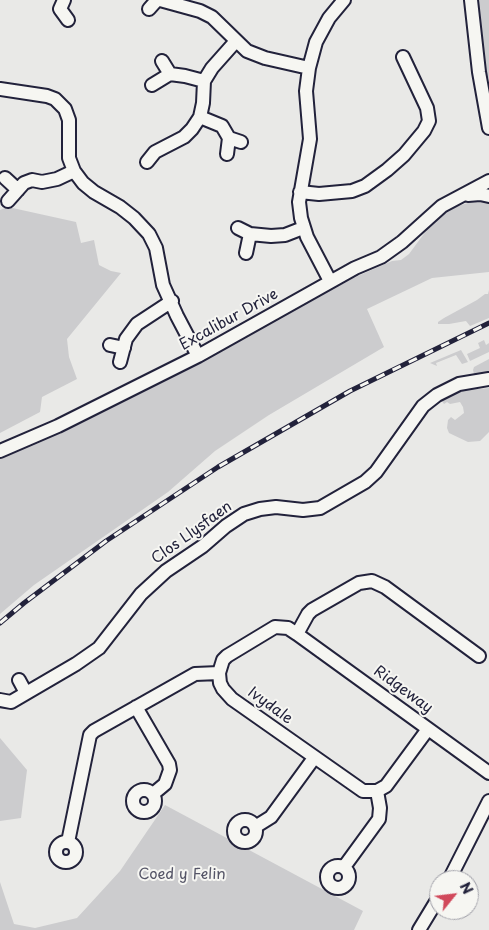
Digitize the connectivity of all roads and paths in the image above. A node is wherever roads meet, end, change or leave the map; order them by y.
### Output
1 (344, 0) edge
2 (471, 0) edge
3 (155, 3) edge
4 (186, 3) edge
5 (58, 7) edge
6 (68, 20) dead end
7 (236, 41) junction
8 (162, 61) dead end
9 (402, 66) dead end
10 (309, 68) junction
11 (170, 74) junction
12 (204, 81) junction
13 (152, 85) dead end
14 (0, 89) edge
15 (486, 95) edge
16 (200, 117) junction
17 (489, 128) edge
18 (227, 154) dead end
19 (146, 162) dead end
20 (74, 171) junction
21 (5, 178) dead end
22 (489, 182) edge
23 (18, 190) junction
24 (489, 190) edge
25 (300, 192) junction
26 (460, 196) junction
27 (489, 196) edge
28 (8, 201) dead end
29 (238, 228) dead end
30 (304, 228) junction
31 (250, 234) junction
32 (246, 253) dead end
33 (330, 281) junction
34 (172, 301) junction
35 (110, 345) dead end
36 (124, 348) junction
37 (198, 356) junction
38 (120, 362) dead end
39 (489, 379) edge
40 (0, 451) edge
41 (297, 634) junction
42 (479, 656) dead end
43 (219, 673) junction
44 (19, 680) dead end
45 (26, 693) junction
46 (0, 700) edge
47 (136, 707) junction
48 (428, 729) junction
49 (314, 758) junction
50 (489, 773) edge
51 (377, 791) junction
52 (153, 794) dead end
53 (489, 801) edge
54 (255, 827) dead end
55 (68, 842) dead end
56 (344, 867) dead end
57 (454, 870) edge
58 (429, 914) edge
59 (419, 930) edge

1 - 10 street
2 - 15 street
3 - 4 street
4 - 7 street
5 - 6 street
7 - 10 street
7 - 12 street
8 - 11 street
9 - 25 street
10 - 25 street
11 - 12 street
11 - 13 street
12 - 16 street
14 - 20 street
15 - 17 street
16 - 18 street
16 - 19 street
20 - 23 street
20 - 34 street
21 - 23 street
22 - 24 street
22 - 26 street, Excalibur Drive
23 - 28 street
25 - 30 street
26 - 27 street, Excalibur Drive
26 - 33 street, Excalibur Drive
29 - 31 street
30 - 31 street
30 - 33 street
31 - 32 street
33 - 37 street, Excalibur Drive
34 - 36 street
34 - 37 street
35 - 36 street
36 - 38 street
37 - 40 street, Excalibur Drive
39 - 45 street, Clos Llysfaen
41 - 42 street
41 - 43 street, Ridgeway
41 - 48 street, Ridgeway
43 - 47 street
43 - 49 street, Ivydale
44 - 45 street
45 - 46 street, Clos Llysfaen
47 - 52 street
47 - 55 street
48 - 50 street, Ridgeway
48 - 51 street
49 - 51 street, Ivydale
49 - 54 street
51 - 56 street
53 - 57 street
58 - 59 street

